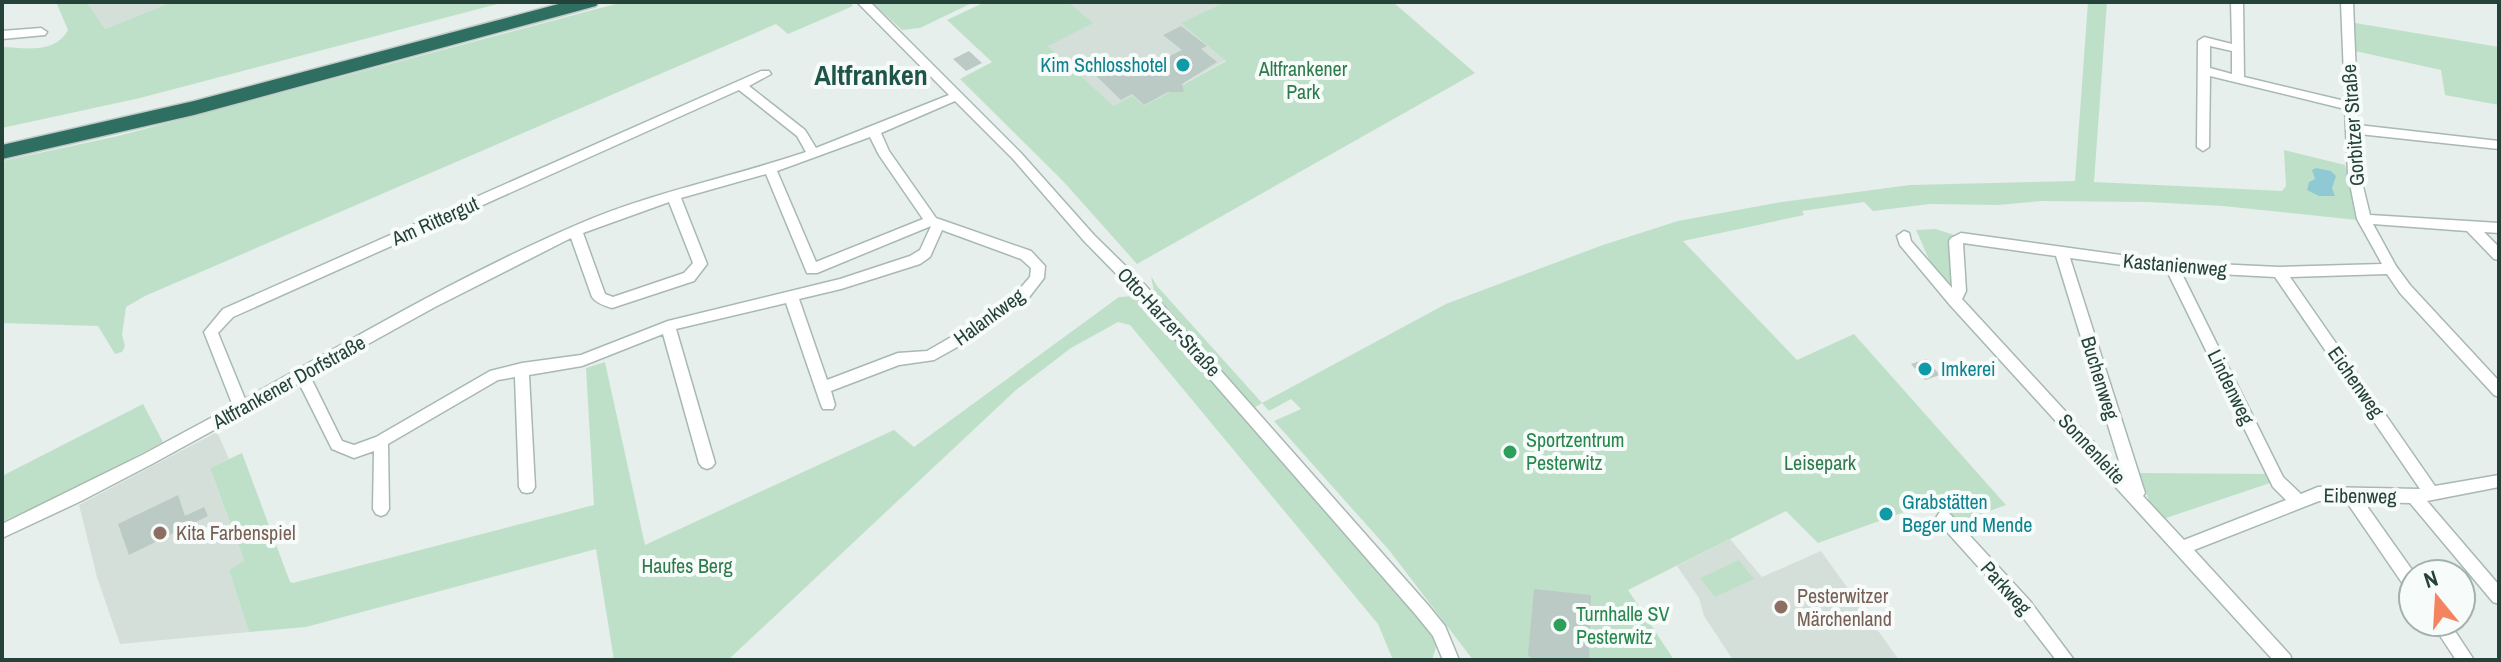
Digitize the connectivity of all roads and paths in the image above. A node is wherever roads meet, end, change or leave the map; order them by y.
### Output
1 (534, 2) edge
2 (589, 2) edge
3 (863, 2) edge
4 (2237, 2) edge
5 (2347, 2) edge
6 (41, 32) dead end
7 (2, 35) edge
8 (2238, 49) junction
9 (2204, 71) junction
10 (765, 74) dead end
11 (2238, 79) junction
12 (740, 85) junction
13 (957, 96) junction
14 (2350, 106) junction
15 (2352, 129) junction
16 (874, 131) junction
17 (2, 136) edge
18 (2499, 145) edge
19 (2203, 147) dead end
20 (2, 152) edge
21 (813, 153) junction
22 (770, 168) junction
23 (674, 195) junction
24 (2364, 219) junction
25 (935, 223) junction
26 (2471, 227) junction
27 (2499, 228) edge
28 (575, 230) junction
29 (1904, 236) dead end
30 (2062, 254) junction
31 (2499, 255) edge
32 (2172, 267) junction
33 (2391, 269) junction
34 (2279, 272) junction
35 (791, 296) junction
36 (1955, 301) junction
37 (668, 326) junction
38 (522, 369) junction
39 (302, 374) junction
40 (823, 388) junction
41 (2499, 391) edge
42 (828, 405) dead end
43 (241, 409) junction
44 (381, 441) junction
45 (707, 463) dead end
46 (2499, 481) edge
47 (527, 487) dead end
48 (2431, 493) junction
49 (2350, 495) junction
50 (2414, 497) junction
51 (2140, 501) junction
52 (2298, 501) junction
53 (381, 509) dead end
54 (1944, 518) dead end
55 (2, 531) edge
56 (2181, 548) junction
57 (2397, 562) edge
58 (2499, 597) edge
59 (2450, 638) edge
60 (1451, 660) edge
61 (2066, 660) edge
62 (2284, 660) edge
63 (2466, 660) edge

1 - 17 highway
2 - 20 highway
3 - 13 street, Otto-Harzer-Straße
4 - 8 street
5 - 14 street, Gorbitzer Straße
6 - 7 street
8 - 9 street
8 - 11 street
9 - 11 street
9 - 19 street
10 - 12 street, Am Rittergut
11 - 14 street
12 - 21 street
12 - 43 street, Am Rittergut
13 - 16 street, Altfrankener Dorfstraße
13 - 60 street, Otto-Harzer-Straße
14 - 15 street, Gorbitzer Straße
15 - 18 street
15 - 24 street, Gorbitzer Straße
16 - 21 street, Altfrankener Dorfstraße
16 - 25 street
21 - 22 street, Altfrankener Dorfstraße
22 - 23 street, Altfrankener Dorfstraße
22 - 25 street
23 - 28 street, Altfrankener Dorfstraße
23 - 28 street
24 - 26 street
24 - 33 street, Gorbitzer Straße
25 - 35 street
25 - 40 street, Halankweg
26 - 27 street
26 - 31 street
28 - 39 street, Altfrankener Dorfstraße
29 - 36 street, Sonnenleite
30 - 32 street, Kastanienweg
30 - 36 street, Kastanienweg
30 - 51 street, Buchenweg
32 - 34 street, Kastanienweg
32 - 52 street, Lindenweg
33 - 34 street, Kastanienweg
33 - 41 street, Gorbitzer Straße
34 - 48 street, Eichenweg
35 - 37 street
35 - 40 street
36 - 51 street, Sonnenleite
37 - 38 street
37 - 45 street
38 - 44 street
38 - 47 street
39 - 43 street, Altfrankener Dorfstraße
39 - 44 street
40 - 42 street
43 - 55 street, Altfrankener Dorfstraße
44 - 53 street
46 - 48 street, Eibenweg
48 - 50 street, Eibenweg
49 - 50 street, Eibenweg
49 - 52 street, Eibenweg
49 - 57 street
50 - 58 street
51 - 56 street, Sonnenleite
52 - 56 street, Eibenweg
54 - 61 street, Parkweg
56 - 62 street, Sonnenleite
59 - 63 street

